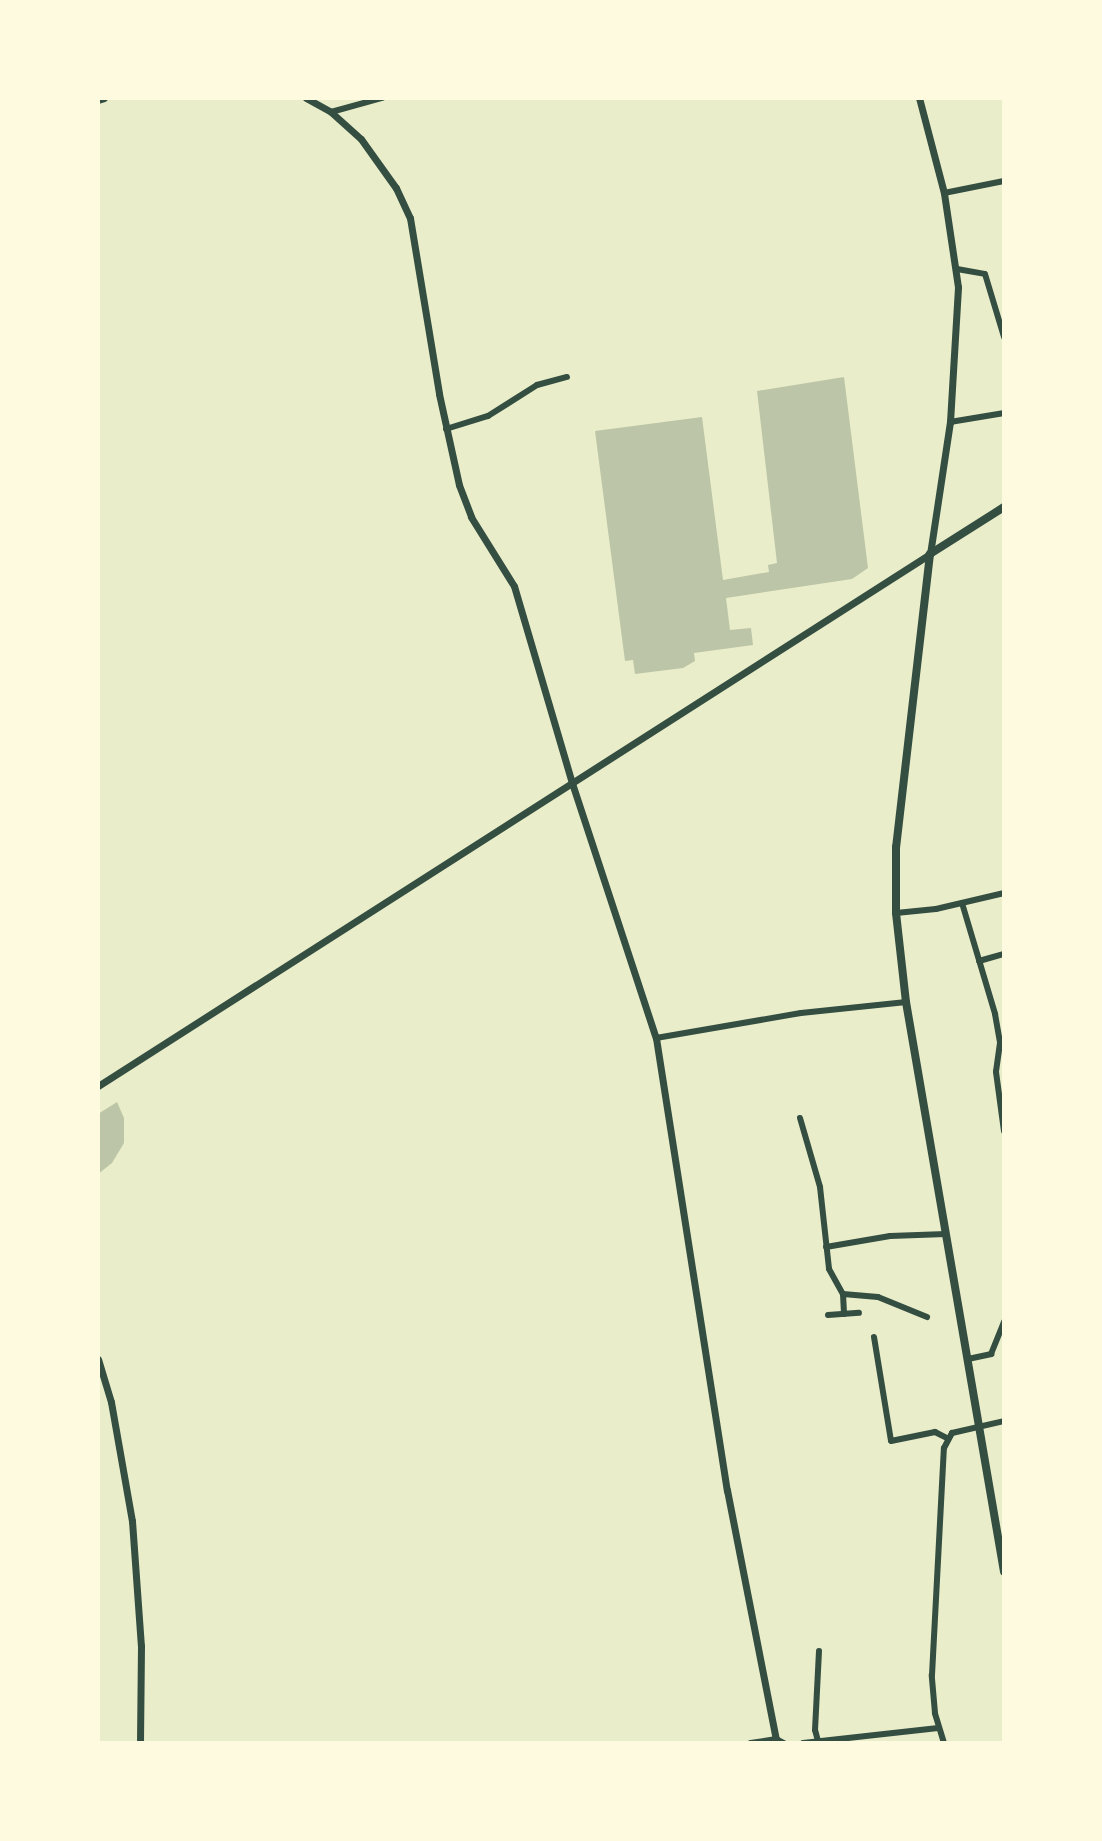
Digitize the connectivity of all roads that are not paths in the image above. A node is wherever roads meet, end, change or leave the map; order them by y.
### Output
1 (104, 98) edge
2 (306, 98) edge
3 (382, 98) edge
4 (919, 98) edge
5 (98, 100) edge
6 (331, 112) junction
7 (1004, 181) edge
8 (944, 193) junction
9 (957, 269) junction
10 (1004, 337) edge
11 (567, 377) dead end
12 (1004, 413) edge
13 (950, 422) junction
14 (446, 429) junction
15 (1004, 507) edge
16 (930, 554) junction
17 (572, 783) junction
18 (1004, 893) edge
19 (962, 903) junction
20 (896, 913) junction
21 (1004, 954) edge
22 (979, 961) junction
23 (906, 1002) junction
24 (656, 1038) junction
25 (1002, 1042) edge
26 (98, 1086) edge
27 (800, 1118) dead end
28 (1004, 1131) edge
29 (946, 1234) junction
30 (826, 1247) junction
31 (843, 1294) junction
32 (859, 1313) dead end
33 (844, 1314) junction
34 (828, 1315) dead end
35 (927, 1317) dead end
36 (1004, 1321) edge
37 (874, 1337) dead end
38 (98, 1359) edge
39 (968, 1359) junction
40 (1004, 1421) edge
41 (979, 1426) junction
42 (947, 1438) junction
43 (1004, 1572) edge
44 (819, 1651) dead end
45 (938, 1728) junction
46 (780, 1741) edge
47 (818, 1741) edge
48 (763, 1742) edge
49 (140, 1743) edge
50 (750, 1743) edge
51 (803, 1743) edge
52 (944, 1743) edge

1 - 5 street
2 - 6 street
3 - 6 street
4 - 8 street
6 - 14 street
7 - 8 street
8 - 9 street
9 - 10 street
9 - 13 street
11 - 14 street
12 - 13 street
13 - 16 street
14 - 17 street
15 - 16 main road
16 - 17 street
16 - 20 main road
17 - 24 street
17 - 26 street
18 - 19 street
19 - 20 street
19 - 22 street
20 - 23 main road
21 - 22 street
22 - 25 street
23 - 24 street
23 - 29 main road
24 - 46 street
25 - 28 street
27 - 30 street
29 - 30 street
29 - 39 main road
30 - 31 street
31 - 33 street
31 - 35 street
32 - 33 street
33 - 34 street
36 - 39 street
37 - 42 street
38 - 49 street
39 - 41 main road
40 - 41 street
41 - 42 street
41 - 43 main road
42 - 45 street
44 - 47 street
45 - 47 street
45 - 52 street
46 - 48 street
47 - 51 street
48 - 50 street

